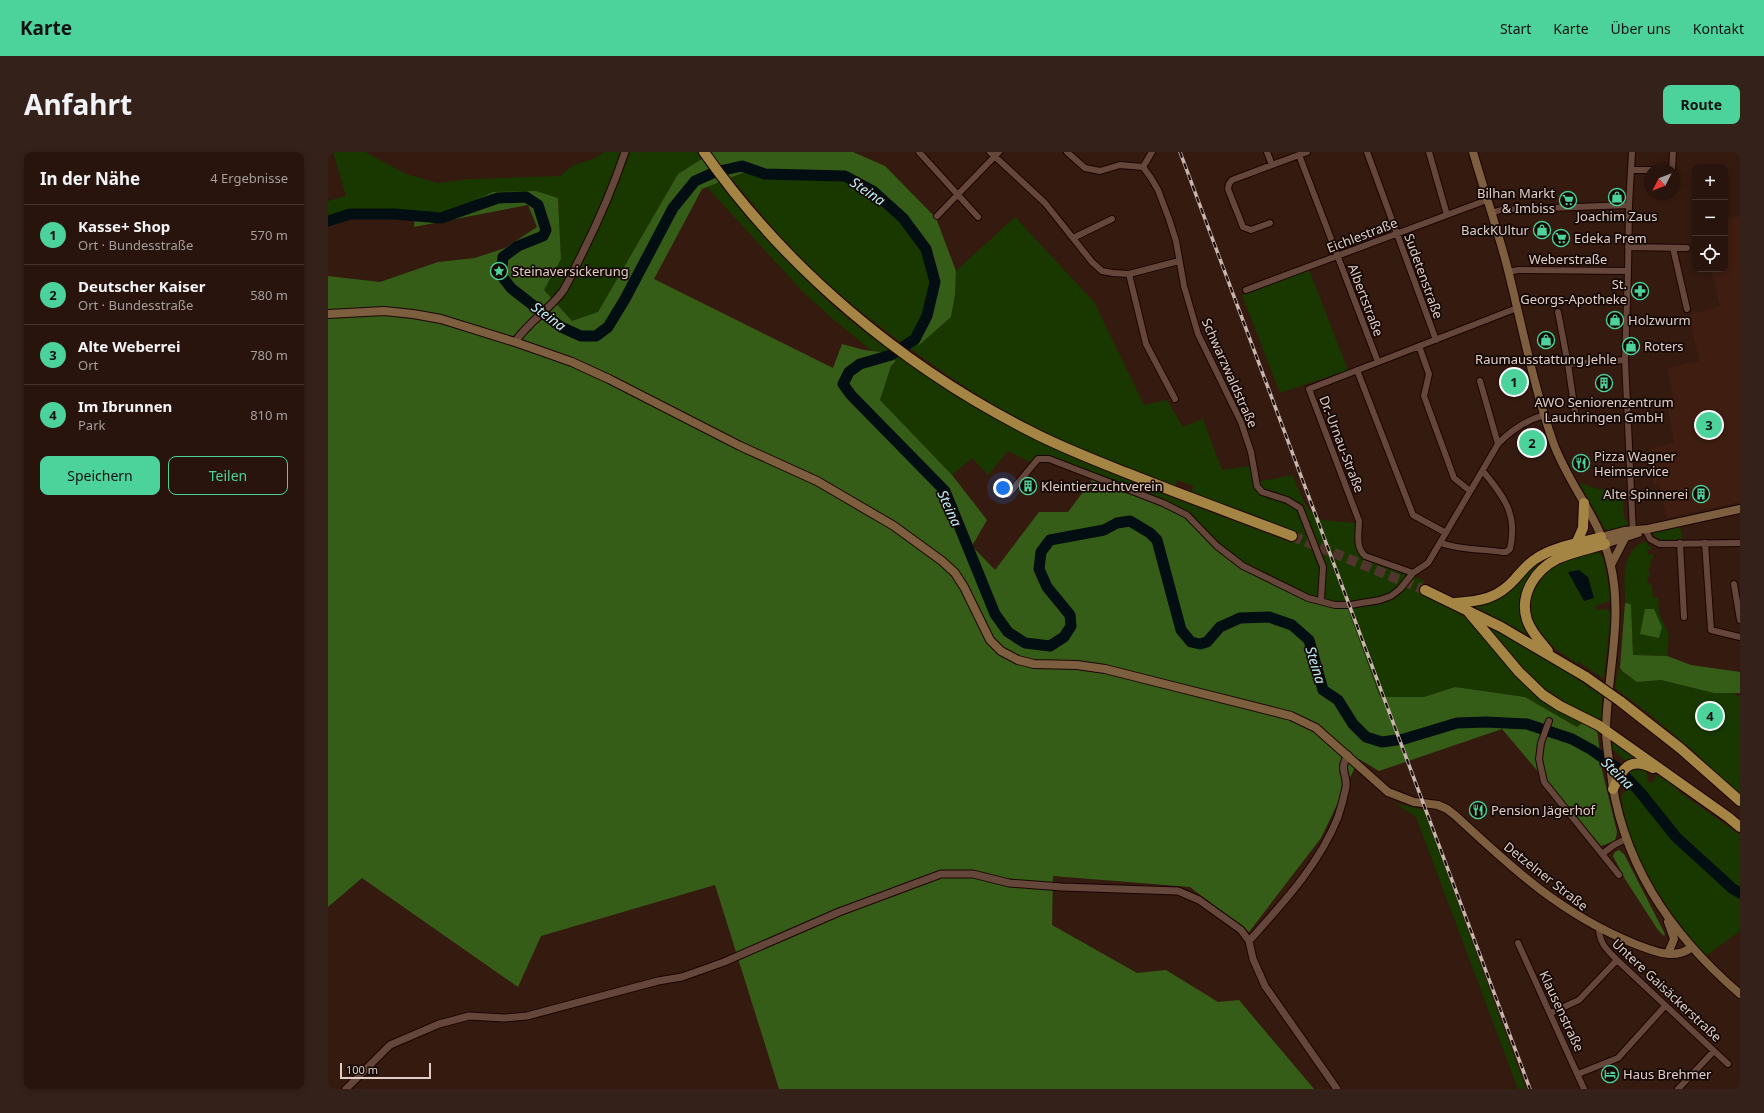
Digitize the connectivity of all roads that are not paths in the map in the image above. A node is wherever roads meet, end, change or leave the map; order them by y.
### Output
1 (625, 152) edge
2 (919, 152) edge
3 (1067, 152) edge
4 (1152, 152) edge
5 (1267, 152) edge
6 (1307, 152) edge
7 (1368, 152) edge
8 (1429, 152) edge
9 (1473, 152) edge
10 (1632, 152) edge
11 (1673, 152) edge
12 (995, 153) edge
13 (706, 155) edge
14 (1300, 155) junction
15 (1672, 164) edge
16 (1272, 165) junction
17 (1143, 167) junction
18 (1631, 170) junction
19 (1644, 170) edge
20 (958, 195) junction
21 (1487, 200) junction
22 (1629, 205) junction
23 (1491, 213) junction
24 (1447, 215) junction
25 (938, 216) dead end
26 (978, 217) dead end
27 (1112, 219) dead end
28 (1270, 223) dead end
29 (1397, 233) junction
30 (1073, 238) junction
31 (1628, 247) junction
32 (1673, 248) junction
33 (1687, 248) dead end
34 (1337, 256) junction
35 (1179, 261) junction
36 (1628, 271) junction
37 (1508, 272) junction
38 (1129, 274) junction
39 (1246, 290) dead end
40 (1517, 308) junction
41 (1687, 309) dead end
42 (1558, 312) dead end
43 (328, 314) edge
44 (1436, 340) junction
45 (515, 342) junction
46 (1419, 346) junction
47 (1625, 360) junction
48 (1378, 362) junction
49 (1568, 364) junction
50 (1358, 370) junction
51 (1480, 381) dead end
52 (1174, 399) dead end
53 (1575, 412) dead end
54 (1545, 415) junction
55 (1498, 444) junction
56 (1483, 471) junction
57 (1470, 491) junction
58 (1008, 495) dead end
59 (1584, 503) junction
60 (1740, 509) edge
61 (1645, 530) junction
62 (1633, 532) junction
63 (1446, 533) junction
64 (1292, 536) tunnel mouth
65 (1625, 538) junction
66 (1603, 540) junction
67 (1441, 543) junction
68 (1705, 543) junction
69 (1740, 543) edge
70 (1576, 544) junction
71 (1680, 544) junction
72 (1611, 565) junction
73 (1413, 573) junction
74 (1734, 584) dead end
75 (1425, 590) tunnel mouth
76 (1321, 600) junction
77 (1453, 603) junction
78 (1466, 609) junction
79 (1684, 617) dead end
80 (1740, 620) edge
81 (1740, 637) edge
82 (1553, 657) junction
83 (1549, 721) dead end
84 (1606, 731) junction
85 (1348, 755) junction
86 (1613, 784) junction
87 (1740, 801) edge
88 (1740, 828) edge
89 (1626, 839) junction
90 (1602, 854) junction
91 (1620, 875) dead end
92 (1665, 914) junction
93 (1599, 928) junction
94 (1684, 939) junction
95 (1249, 941) junction
96 (1518, 943) dead end
97 (1692, 947) junction
98 (1666, 952) junction
99 (1617, 960) junction
100 (1740, 994) edge
101 (1665, 1006) junction
102 (1551, 1013) junction
103 (1714, 1051) junction
104 (1728, 1064) dead end
105 (1578, 1074) junction
106 (346, 1089) edge
107 (1337, 1089) edge
108 (1584, 1089) edge
109 (1678, 1089) edge

1 - 45 street
2 - 20 street
3 - 17 street
4 - 17 street
5 - 16 street
6 - 14 street
7 - 29 street, Sudetenstraße
8 - 24 street
9 - 21 main road
10 - 18 street
11 - 15 street
12 - 20 street
12 - 30 street
13 - 64 highway
14 - 16 street
14 - 34 street, Albertstraße
16 - 28 street
17 - 35 street, Schwarzwaldstraße
18 - 19 street
18 - 22 street
20 - 25 street
20 - 26 street
21 - 23 main road
21 - 24 street, Eichlestraße
22 - 23 street
22 - 31 street
23 - 37 main road
24 - 29 street, Eichlestraße
27 - 30 street
29 - 34 street, Eichlestraße
29 - 44 street, Sudetenstraße
30 - 38 street
31 - 32 street
31 - 36 street
32 - 33 street
32 - 41 street
34 - 39 street, Eichlestraße
34 - 48 street, Albertstraße
35 - 38 street
35 - 76 street, Schwarzwaldstraße
36 - 37 street, Weberstraße
36 - 47 street
37 - 40 main road
38 - 52 street
40 - 44 street, Dr.-Urnau-Straße
40 - 54 main road
42 - 49 street
43 - 45 main road, Detzelner Straße
44 - 46 street, Dr.-Urnau-Straße
45 - 85 main road, Detzelner Straße
46 - 48 street, Dr.-Urnau-Straße
46 - 57 street
47 - 49 street
47 - 62 street
48 - 50 street, Dr.-Urnau-Straße
49 - 53 street
50 - 63 street
50 - 73 street, Dr.-Urnau-Straße
51 - 55 street
54 - 55 street
54 - 59 main road
55 - 56 street
56 - 57 street
56 - 67 street
57 - 63 street
58 - 76 street
59 - 66 main road
59 - 70 highway
60 - 61 main road
61 - 62 main road
61 - 71 street
62 - 65 main road
62 - 66 main road
63 - 67 street
65 - 66 main road
65 - 72 main road
66 - 70 highway
66 - 72 main road
66 - 82 highway
67 - 73 street
68 - 69 street
68 - 71 street
68 - 81 street
70 - 77 highway
71 - 79 street
72 - 84 main road
73 - 76 street
74 - 80 street
75 - 77 highway
77 - 78 highway
78 - 82 highway
78 - 84 highway
82 - 87 highway, bridge
83 - 90 street
84 - 86 main road
84 - 88 highway
85 - 93 main road, Detzelner Straße
85 - 95 street
86 - 88 highway
86 - 89 main road
89 - 90 street
89 - 92 main road
90 - 91 street
92 - 94 main road
92 - 98 main road
93 - 98 main road, Detzelner Straße
93 - 99 street, Untere Gaisäckerstraße
94 - 97 main road
94 - 98 main road
95 - 106 street
95 - 107 street
96 - 102 street, Klausenstraße
97 - 98 main road
97 - 100 main road
99 - 101 street, Untere Gaisäckerstraße
99 - 102 street
101 - 103 street, Untere Gaisäckerstraße
101 - 105 street
102 - 105 street, Klausenstraße
103 - 104 street, Untere Gaisäckerstraße
103 - 109 street
105 - 108 street, Klausenstraße

